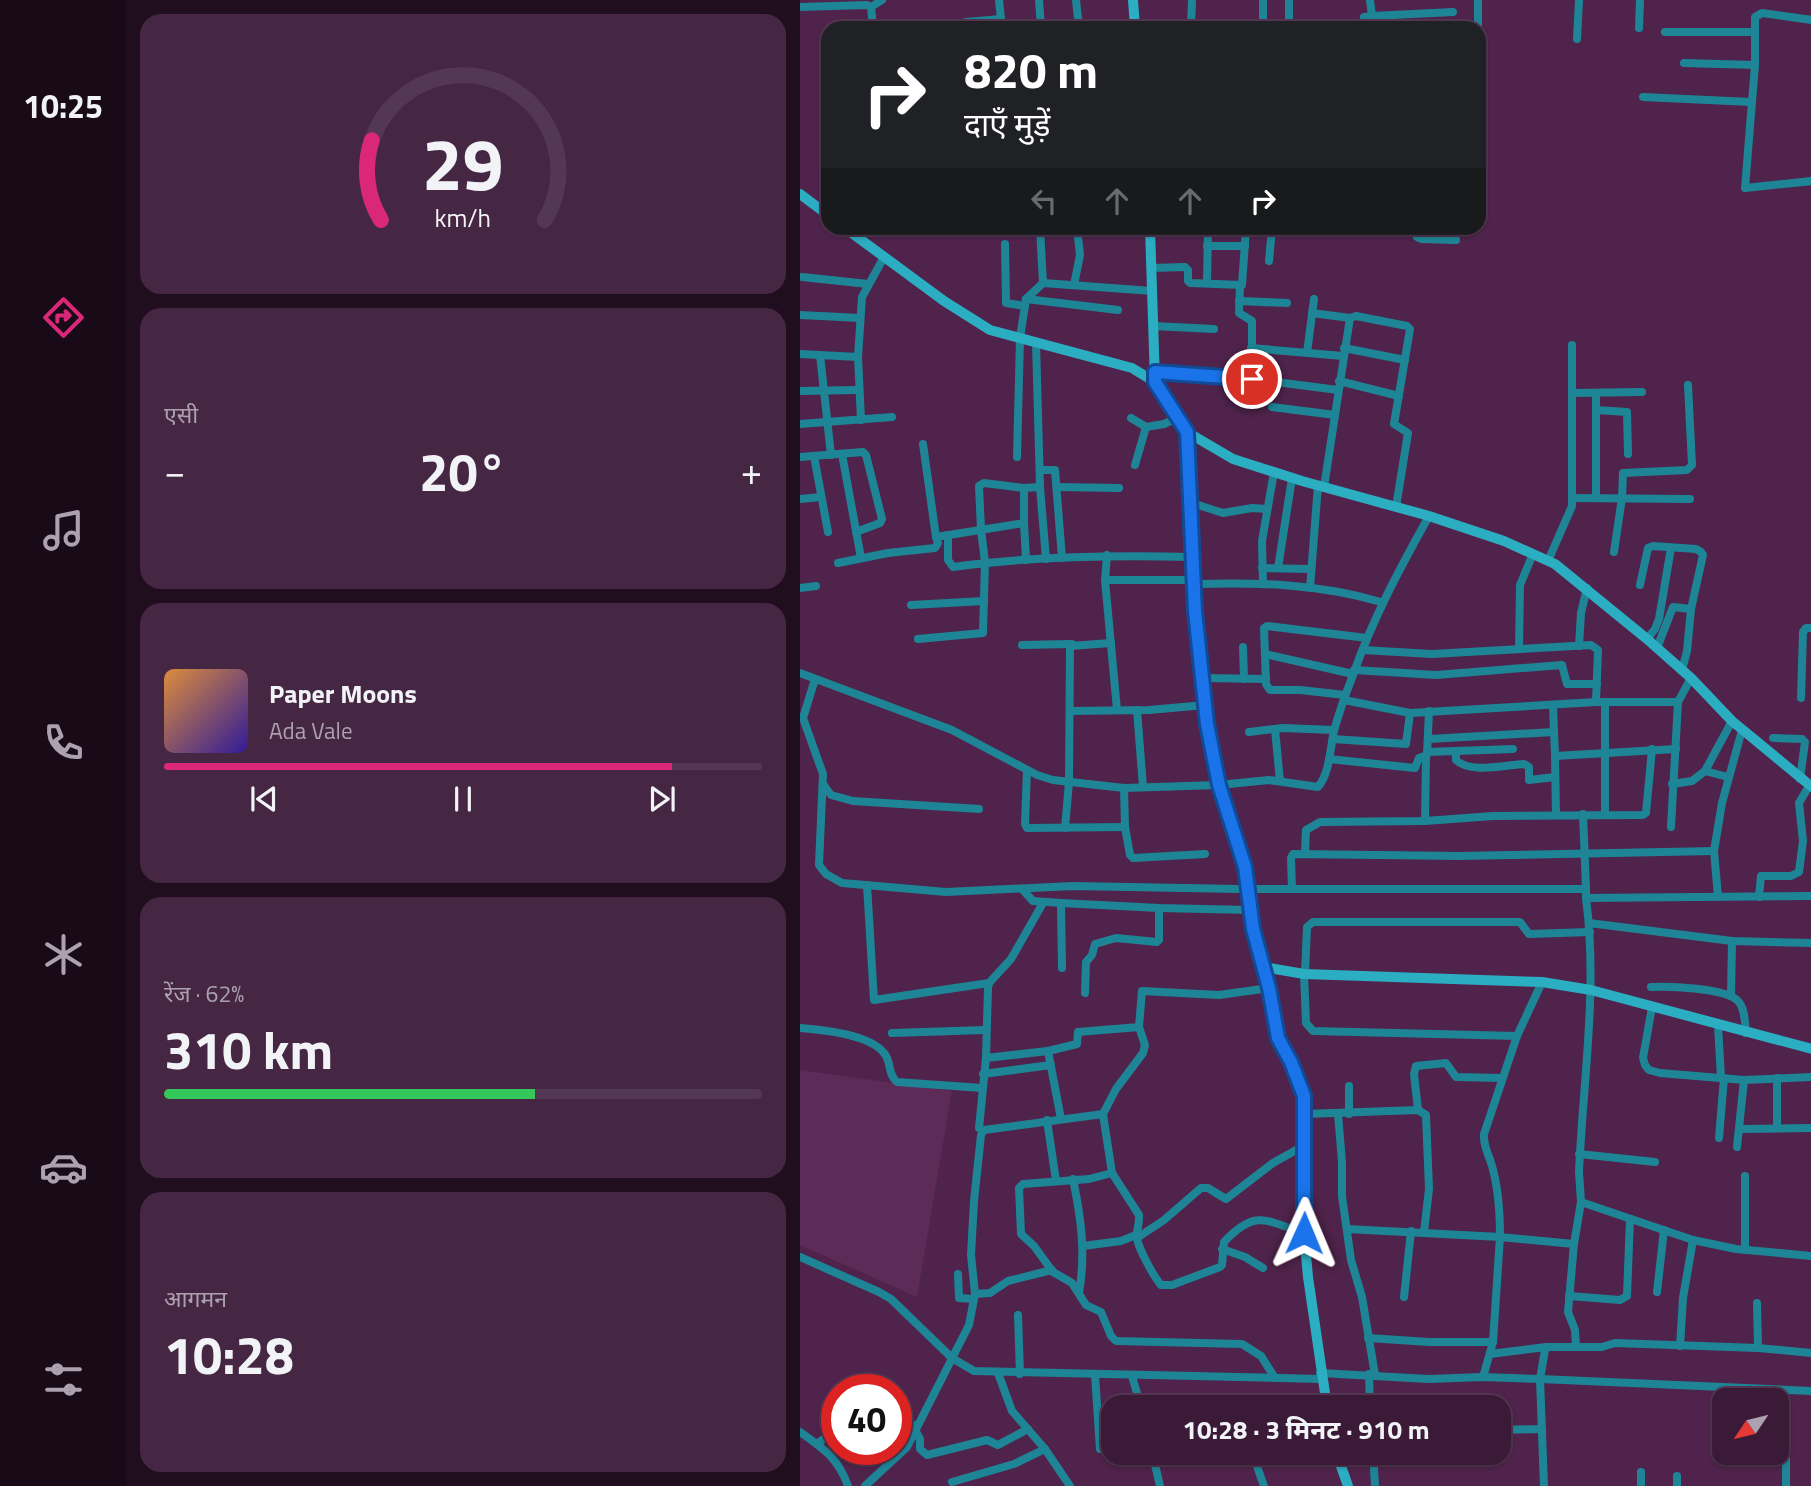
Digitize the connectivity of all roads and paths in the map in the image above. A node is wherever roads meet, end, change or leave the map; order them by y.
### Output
1 (882, 0) edge
2 (1000, 0) edge
3 (1039, 0) edge
4 (1076, 0) edge
5 (1133, 0) edge
6 (1191, 0) edge
7 (1263, 0) edge
8 (1289, 0) edge
9 (1370, 0) edge
10 (1478, 0) edge
11 (1579, 0) edge
12 (1640, 0) edge
13 (800, 7) edge
14 (871, 7) junction
15 (1453, 12) dead end
16 (1372, 16) junction
17 (1811, 20) edge
18 (872, 21) edge
19 (1001, 21) edge
20 (1040, 21) edge
21 (1078, 21) edge
22 (1134, 21) edge
23 (1191, 21) edge
24 (1263, 21) edge
25 (1289, 21) edge
26 (1364, 21) edge
27 (1478, 21) edge
28 (1639, 28) dead end
29 (1665, 32) dead end
30 (1755, 32) junction
31 (1577, 39) dead end
32 (1684, 63) dead end
33 (1755, 65) junction
34 (1643, 97) dead end
35 (1751, 102) junction
36 (1811, 181) edge
37 (800, 194) edge
38 (821, 210) edge
39 (854, 235) edge
40 (1040, 235) edge
41 (1078, 235) edge
42 (1150, 235) edge
43 (1208, 235) edge
44 (1246, 235) edge
45 (1271, 235) edge
46 (1415, 235) edge
47 (1456, 240) dead end
48 (1005, 244) dead end
49 (1207, 246) junction
50 (1245, 246) junction
51 (884, 257) junction
52 (1269, 261) dead end
53 (1151, 268) junction
54 (802, 278) edge
55 (1043, 283) junction
56 (868, 284) junction
57 (1207, 284) junction
58 (1074, 285) junction
59 (1240, 286) junction
60 (1152, 291) junction
61 (1314, 299) dead end
62 (1239, 301) junction
63 (1026, 302) junction
64 (1287, 303) dead end
65 (1118, 310) dead end
66 (1312, 313) junction
67 (800, 315) edge
68 (860, 318) junction
69 (1350, 318) junction
70 (1154, 326) junction
71 (1214, 330) dead end
72 (1020, 338) junction
73 (1036, 342) junction
74 (1572, 345) dead end
75 (1251, 348) junction
76 (1344, 352) junction
77 (1307, 353) junction
78 (800, 354) edge
79 (820, 355) junction
80 (858, 357) junction
81 (1405, 360) junction
82 (1155, 377) junction
83 (1252, 379) junction
84 (1339, 385) junction
85 (1688, 385) dead end
86 (858, 390) junction
87 (800, 391) edge
88 (824, 391) junction
89 (1642, 392) dead end
90 (1573, 393) junction
91 (1596, 394) junction
92 (1399, 396) junction
93 (1272, 407) dead end
94 (1596, 410) junction
95 (1335, 415) junction
96 (892, 417) dead end
97 (1131, 418) dead end
98 (1177, 418) junction
99 (861, 420) junction
100 (827, 423) junction
101 (800, 424) edge
102 (1146, 427) junction
103 (1187, 432) junction
104 (923, 444) dead end
105 (831, 454) junction
106 (842, 454) junction
107 (1628, 454) dead end
108 (814, 456) junction
109 (800, 457) edge
110 (1018, 457) dead end
111 (1135, 466) dead end
112 (1040, 470) junction
113 (1274, 472) junction
114 (1292, 478) junction
115 (1321, 486) junction
116 (1040, 487) junction
117 (1057, 487) junction
118 (1024, 488) junction
119 (1120, 488) dead end
120 (821, 497) junction
121 (1572, 498) junction
122 (1596, 498) junction
123 (1622, 498) junction
124 (800, 499) edge
125 (1690, 499) dead end
126 (1189, 502) junction
127 (1396, 507) junction
128 (1267, 509) junction
129 (1429, 516) junction
130 (1024, 523) junction
131 (981, 530) junction
132 (856, 531) junction
133 (828, 532) dead end
134 (948, 535) junction
135 (936, 537) junction
136 (1671, 548) junction
137 (1614, 552) dead end
138 (1533, 554) junction
139 (1107, 555) junction
140 (1192, 557) junction
141 (861, 558) junction
142 (1062, 558) junction
143 (1046, 559) junction
144 (1026, 560) junction
145 (1548, 561) junction
146 (985, 562) junction
147 (838, 563) dead end
148 (1262, 568) junction
149 (1278, 568) junction
150 (1311, 569) junction
151 (1105, 580) junction
152 (1193, 582) junction
153 (1263, 583) junction
154 (816, 586) dead end
155 (1639, 586) dead end
156 (1310, 588) junction
157 (1587, 588) junction
158 (800, 589) edge
159 (984, 601) junction
160 (1381, 602) junction
161 (911, 606) dead end
162 (1691, 609) junction
163 (1811, 628) edge
164 (1367, 638) junction
165 (918, 639) dead end
166 (1647, 639) junction
167 (1111, 643) junction
168 (1072, 644) junction
169 (1022, 645) dead end
170 (1579, 646) junction
171 (1243, 647) dead end
172 (1657, 648) junction
173 (1519, 649) junction
174 (1363, 650) junction
175 (1265, 654) junction
176 (1682, 670) junction
177 (1354, 672) junction
178 (800, 673) edge
179 (1202, 678) junction
180 (1691, 678) junction
181 (815, 679) junction
182 (1244, 679) junction
183 (1266, 679) junction
184 (1597, 684) junction
185 (1344, 698) junction
186 (1801, 698) dead end
187 (1601, 702) junction
188 (1678, 702) junction
189 (1205, 705) junction
190 (1552, 705) junction
191 (1117, 710) junction
192 (1137, 710) junction
193 (1070, 711) junction
194 (1429, 712) junction
195 (1410, 713) junction
196 (1732, 721) junction
197 (1275, 729) junction
198 (1742, 730) junction
199 (1249, 732) dead end
200 (1554, 732) junction
201 (1333, 734) junction
202 (1773, 738) dead end
203 (1429, 739) junction
204 (1513, 749) dead end
205 (1652, 749) junction
206 (1676, 749) junction
207 (1456, 752) junction
208 (1605, 752) junction
209 (1427, 754) junction
210 (1555, 756) junction
211 (1329, 759) junction
212 (1027, 770) junction
213 (1705, 771) junction
214 (1728, 777) junction
215 (1555, 778) junction
216 (1069, 782) junction
217 (1280, 782) junction
218 (823, 784) junction
219 (1672, 784) junction
220 (1807, 784) edge
221 (1219, 785) junction
222 (1143, 787) junction
223 (1124, 788) junction
224 (979, 809) dead end
225 (1583, 814) junction
226 (1556, 815) junction
227 (1605, 815) junction
228 (1425, 821) junction
229 (1125, 827) junction
230 (1671, 827) dead end
231 (1065, 828) junction
232 (1714, 851) junction
233 (1205, 854) dead end
234 (1306, 854) junction
235 (1585, 854) junction
236 (867, 885) junction
237 (1022, 888) junction
238 (1247, 889) junction
239 (1292, 889) junction
240 (1586, 894) junction
241 (1811, 896) edge
242 (1759, 897) junction
243 (1718, 898) junction
244 (1043, 903) junction
245 (1061, 903) junction
246 (1159, 908) junction
247 (1250, 910) junction
248 (1590, 928) junction
249 (1732, 941) junction
250 (1811, 943) edge
251 (1263, 967) junction
252 (1062, 968) dead end
253 (1305, 974) junction
254 (1542, 982) junction
255 (989, 984) junction
256 (1651, 987) dead end
257 (1269, 988) junction
258 (1590, 990) junction
259 (1085, 993) dead end
260 (1731, 996) junction
261 (1652, 1007) junction
262 (1718, 1025) junction
263 (1139, 1027) junction
264 (800, 1028) edge
265 (985, 1030) junction
266 (893, 1033) dead end
267 (1746, 1033) junction
268 (1518, 1035) junction
269 (1811, 1049) edge
270 (1048, 1051) junction
271 (986, 1058) junction
272 (1051, 1065) junction
273 (983, 1074) junction
274 (1811, 1077) edge
275 (1502, 1078) junction
276 (1722, 1078) junction
277 (1777, 1078) junction
278 (1744, 1080) junction
279 (1349, 1086) dead end
280 (982, 1088) junction
281 (1418, 1110) junction
282 (1103, 1114) junction
283 (1304, 1114) junction
284 (1338, 1114) junction
285 (1349, 1114) junction
286 (1061, 1119) junction
287 (1047, 1120) junction
288 (979, 1128) dead end
289 (1777, 1128) junction
290 (1811, 1128) edge
291 (1739, 1129) junction
292 (1719, 1138) dead end
293 (1305, 1145) junction
294 (1737, 1147) dead end
295 (1579, 1154) junction
296 (1655, 1163) dead end
297 (1112, 1173) junction
298 (1745, 1176) dead end
299 (1073, 1180) junction
300 (1056, 1181) junction
301 (1581, 1202) junction
302 (1630, 1219) junction
303 (1347, 1229) junction
304 (1664, 1230) junction
305 (1411, 1231) junction
306 (1424, 1232) junction
307 (1304, 1233) junction
308 (1137, 1237) junction
309 (1500, 1237) junction
310 (1693, 1240) junction
311 (1574, 1244) junction
312 (1083, 1246) junction
313 (1222, 1249) junction
314 (1745, 1250) junction
315 (1811, 1256) edge
316 (800, 1257) edge
317 (1263, 1268) dead end
318 (1052, 1270) junction
319 (958, 1274) dead end
320 (1657, 1292) dead end
321 (1079, 1293) junction
322 (1569, 1296) junction
323 (974, 1297) junction
324 (1404, 1297) dead end
325 (1757, 1303) dead end
326 (1018, 1315) dead end
327 (1368, 1338) junction
328 (1493, 1342) junction
329 (1680, 1346) junction
330 (1576, 1347) junction
331 (1758, 1348) junction
332 (1545, 1350) dead end
333 (1811, 1353) edge
334 (1490, 1354) junction
335 (952, 1358) junction
336 (998, 1373) junction
337 (1020, 1374) junction
338 (1095, 1375) junction
339 (1372, 1375) junction
340 (1132, 1376) junction
341 (1321, 1376) junction
342 (1483, 1377) junction
343 (1275, 1378) junction
344 (1540, 1379) junction
345 (1811, 1391) edge
346 (1138, 1395) edge
347 (1325, 1395) edge
348 (1371, 1395) edge
349 (1028, 1429) junction
350 (1543, 1429) junction
351 (912, 1430) edge
352 (1511, 1430) edge
353 (917, 1431) junction
354 (800, 1432) edge
355 (821, 1441) edge
356 (817, 1444) junction
357 (1045, 1449) junction
358 (1100, 1449) dead end
359 (1155, 1465) edge
360 (1257, 1465) edge
361 (1341, 1465) edge
362 (1374, 1465) edge
363 (1786, 1465) edge
364 (1641, 1472) dead end
365 (1677, 1476) dead end
366 (952, 1482) dead end
367 (848, 1486) edge
368 (865, 1486) edge
369 (1070, 1486) edge
370 (1160, 1486) edge
371 (1264, 1486) edge
372 (1348, 1486) edge
373 (1375, 1486) edge
374 (1544, 1486) edge
375 (1641, 1486) edge
376 (1677, 1486) edge
377 (1785, 1486) edge

1 - 14 street
2 - 19 street
3 - 20 street
4 - 21 street
5 - 22 street
6 - 23 street
7 - 24 street
8 - 25 street
9 - 16 street
10 - 27 street
11 - 31 street
12 - 28 street
13 - 14 street
14 - 18 street
15 - 16 street
16 - 26 street
17 - 30 street
29 - 30 street
30 - 33 street
32 - 33 street
33 - 35 street
34 - 35 street
35 - 36 street
37 - 38 street
39 - 51 street
40 - 55 street
41 - 58 street
42 - 53 street
43 - 49 street
44 - 50 street
45 - 52 street
46 - 47 street
48 - 63 street
49 - 50 street
49 - 57 street
50 - 59 street
51 - 56 street
51 - 72 street
53 - 57 street
53 - 60 street
54 - 56 street
55 - 58 street
55 - 63 street
56 - 68 street
57 - 59 street
58 - 60 street
59 - 62 street
60 - 70 street
61 - 66 street
62 - 64 street
62 - 75 street
63 - 65 street
63 - 72 street
66 - 69 street
66 - 77 street
67 - 68 street
68 - 80 street
69 - 76 street
69 - 81 street
70 - 71 street
70 - 82 street
72 - 73 street
72 - 110 street
73 - 82 street
73 - 112 street
74 - 90 street
75 - 77 street
75 - 83 street
76 - 77 street
76 - 81 street
76 - 84 street
78 - 79 street
79 - 80 street
79 - 88 street
80 - 86 street
81 - 92 street
82 - 83 street
82 - 98 street
83 - 84 street
84 - 92 street
84 - 95 street
85 - 123 street
86 - 88 street
86 - 99 street
87 - 88 street
88 - 100 street
89 - 91 street
90 - 91 street
90 - 121 street
91 - 94 street
92 - 127 street
93 - 95 street
94 - 107 street
94 - 122 street
95 - 115 street
96 - 99 street
97 - 102 street
98 - 102 street
98 - 103 street
99 - 100 street
100 - 101 street
100 - 105 street
102 - 111 street
103 - 113 street
103 - 126 street
104 - 135 street
105 - 106 street
105 - 108 street
106 - 132 street
106 - 132 street
108 - 109 street
108 - 120 street
112 - 116 street
112 - 117 street
113 - 114 street
113 - 128 street
114 - 115 street
114 - 149 street
115 - 127 street
115 - 150 street
116 - 118 street
116 - 143 street
117 - 119 street
117 - 142 street
118 - 130 street
118 - 131 street
120 - 124 street
120 - 133 street
121 - 122 street
121 - 145 street
122 - 123 street
123 - 125 street
123 - 137 street
126 - 128 street
126 - 140 street
127 - 129 street
128 - 148 street
129 - 138 street
129 - 160 street
130 - 131 street
130 - 144 street
131 - 134 street
131 - 146 street
132 - 141 street
134 - 135 street
134 - 146 street
135 - 141 street
136 - 155 street
136 - 162 street
136 - 166 street
138 - 145 street
138 - 173 street
139 - 140 street
139 - 142 street
139 - 151 street
140 - 152 street
141 - 147 street
142 - 143 street
143 - 144 street
144 - 146 street
145 - 157 street
146 - 159 street
148 - 149 street
148 - 153 street
149 - 150 street
150 - 156 street
151 - 152 street
151 - 167 street
152 - 153 street
152 - 179 street
153 - 156 street
154 - 158 street
156 - 160 street
157 - 166 street
157 - 170 street
159 - 161 street
159 - 165 street
160 - 164 street
162 - 172 street
162 - 176 street
163 - 186 street
164 - 174 street
164 - 175 street
166 - 172 street
167 - 168 street
167 - 191 street
168 - 169 street
168 - 193 street
170 - 173 street
170 - 184 street
171 - 182 street
172 - 176 street
173 - 174 street
174 - 177 street
175 - 177 street
175 - 183 street
176 - 180 street
177 - 184 street
177 - 185 street
178 - 181 street
179 - 182 street
179 - 189 street
180 - 188 street
180 - 196 street
181 - 212 street
181 - 218 street
182 - 183 street
183 - 185 street
184 - 187 street
185 - 195 street
185 - 201 street
187 - 188 street
187 - 190 street
187 - 208 street
188 - 206 street
189 - 192 street
189 - 221 street
190 - 194 street
190 - 200 street
191 - 192 street
191 - 193 street
192 - 222 street
193 - 216 street
194 - 195 street
194 - 203 street
195 - 201 street
196 - 198 street
196 - 213 street
197 - 199 street
197 - 201 street
197 - 217 street
198 - 214 street
198 - 220 street
200 - 203 street
200 - 210 street
201 - 211 street
202 - 220 street
203 - 209 street
204 - 207 street
205 - 206 street
205 - 208 street
205 - 227 street
206 - 219 street
207 - 209 street
207 - 215 street
208 - 210 street
208 - 227 street
209 - 211 street
209 - 228 street
210 - 215 street
211 - 217 street
212 - 216 street
212 - 231 street
213 - 214 street
213 - 219 street
214 - 232 street
215 - 226 street
216 - 223 street
216 - 231 street
217 - 221 street
218 - 224 street
218 - 236 street
219 - 230 street
220 - 242 street
221 - 222 street
221 - 238 street
222 - 223 street
223 - 229 street
225 - 226 street
225 - 227 street
225 - 235 street
226 - 228 street
228 - 234 street
229 - 231 street
229 - 233 street
232 - 235 street
232 - 243 street
234 - 235 street
234 - 239 street
235 - 240 street
236 - 237 street
236 - 255 street
237 - 238 street
237 - 244 street
238 - 239 street
238 - 247 street
239 - 240 street
240 - 243 street
240 - 248 street
241 - 242 street
242 - 243 street
244 - 245 street
244 - 255 street
245 - 246 street
245 - 252 street
246 - 247 street
246 - 259 street
247 - 251 street
248 - 249 street
248 - 253 street
248 - 258 street
249 - 250 street
249 - 260 street
251 - 253 street
251 - 257 street
253 - 254 street
253 - 268 street
254 - 258 street
254 - 268 street
255 - 265 street
256 - 260 street
257 - 263 street
257 - 283 street
258 - 261 street
258 - 295 street
260 - 267 street
261 - 262 street
261 - 276 street
262 - 267 street
262 - 276 street
263 - 270 street
263 - 282 street
264 - 280 street
265 - 266 street
265 - 271 street
267 - 269 street
268 - 275 street
270 - 271 street
270 - 272 street
271 - 273 street
272 - 273 street
272 - 286 street
273 - 280 street
274 - 277 street
275 - 281 street
275 - 309 street
276 - 278 street
276 - 292 street
277 - 278 street
277 - 289 street
278 - 291 street
279 - 285 street
280 - 288 street
281 - 285 street
281 - 306 street
282 - 286 street
282 - 297 street
283 - 284 street
283 - 293 street
284 - 285 street
284 - 303 street
286 - 287 street
287 - 300 street
287 - 323 street
289 - 290 street
289 - 291 street
291 - 294 street
293 - 307 street
293 - 308 street
295 - 296 street
295 - 301 street
297 - 299 street
297 - 308 street
298 - 314 street
299 - 300 street
299 - 312 street
300 - 318 street
301 - 302 street
301 - 311 street
302 - 304 street
302 - 322 street
303 - 305 street
303 - 327 street
304 - 310 street
304 - 320 street
305 - 306 street
305 - 324 street
306 - 309 street
307 - 313 street
307 - 341 street
308 - 312 street
308 - 313 street
309 - 311 street
309 - 328 street
310 - 314 street
310 - 329 street
311 - 322 street
312 - 321 street
313 - 317 street
314 - 315 street
316 - 335 street
318 - 321 street
318 - 323 street
319 - 323 street
321 - 343 street
322 - 330 street
323 - 335 street
325 - 331 street
326 - 337 street
327 - 328 street
327 - 339 street
328 - 334 street
329 - 330 street
329 - 331 street
330 - 334 street
331 - 333 street
332 - 344 street
334 - 342 street
335 - 336 street
335 - 353 street
336 - 337 street
336 - 349 street
337 - 338 street
338 - 340 street
338 - 358 street
339 - 341 street
339 - 342 street
339 - 348 street
340 - 343 street
340 - 346 street
341 - 343 street
341 - 347 street
342 - 344 street
344 - 345 street
344 - 350 street
349 - 353 street
349 - 357 street
350 - 352 street
350 - 374 street
351 - 353 street
353 - 368 street
354 - 356 street
355 - 356 street
356 - 367 street
357 - 366 street
357 - 369 street
359 - 370 street
360 - 371 street
361 - 372 street
362 - 373 street
363 - 377 street
364 - 375 street
365 - 376 street

